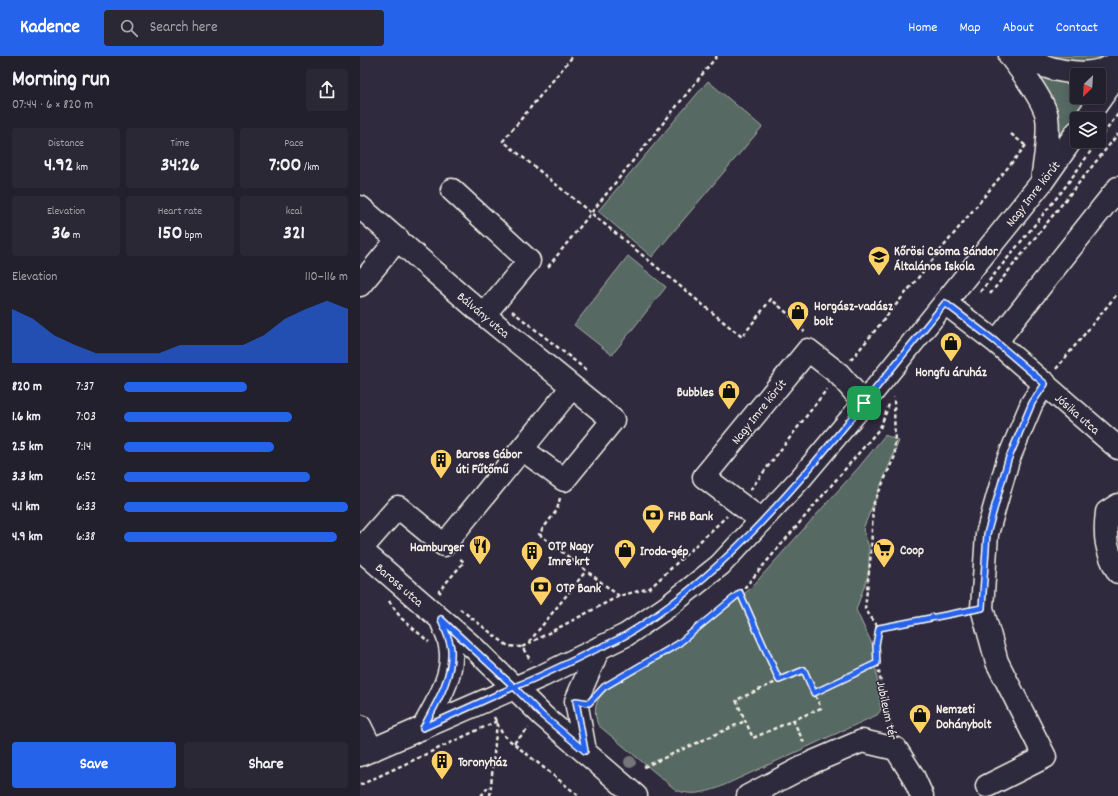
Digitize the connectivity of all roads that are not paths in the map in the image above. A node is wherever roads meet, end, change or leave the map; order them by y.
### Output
1 (1010, 56) edge
2 (1029, 56) edge
3 (1118, 62) edge
4 (1118, 74) edge
5 (1091, 112) edge
6 (1070, 142) edge
7 (1042, 182) junction
8 (1118, 188) edge
9 (452, 190) dead end
10 (360, 207) edge
11 (398, 239) junction
12 (360, 285) edge
13 (945, 303) junction
14 (484, 315) junction
15 (996, 342) junction
16 (1045, 384) junction
17 (572, 387) junction
18 (864, 403) junction
19 (1118, 448) edge
20 (522, 449) junction
21 (1118, 505) edge
22 (761, 520) junction
23 (360, 549) edge
24 (1118, 572) edge
25 (448, 612) junction
26 (599, 648) junction
27 (514, 687) junction
28 (360, 726) edge
29 (423, 728) junction
30 (585, 751) junction
31 (366, 752) edge
32 (918, 786) edge
33 (988, 786) dead end
34 (627, 793) edge
35 (748, 796) edge
36 (902, 796) edge

1 - 7 street
2 - 3 street
4 - 5 street
6 - 7 street, Nagy Imre körút
7 - 13 street, Nagy Imre körút
8 - 15 street
9 - 14 street
10 - 11 street, Bálvány utca
11 - 12 street
11 - 14 street, Bálvány utca
13 - 15 street, Jósika utca
13 - 18 street, Nagy Imre körút
14 - 17 street, Bálvány utca
15 - 16 street, Jósika utca
16 - 19 street, Jósika utca
16 - 33 street
17 - 20 street
17 - 20 street, Bálvány utca
18 - 22 street, Nagy Imre körút
18 - 22 street, Nagy Imre körút
20 - 23 street
21 - 24 street
22 - 26 street, Nagy Imre körút
23 - 25 street, Baross utca
25 - 27 street, Baross utca
25 - 29 street
26 - 27 street, Nagy Imre körút
26 - 30 street
27 - 29 street, Nagy Imre körút
27 - 30 street, Baross utca
28 - 31 street
29 - 31 street, Nagy Imre körút
30 - 34 street, Baross utca
32 - 35 street
32 - 36 street

